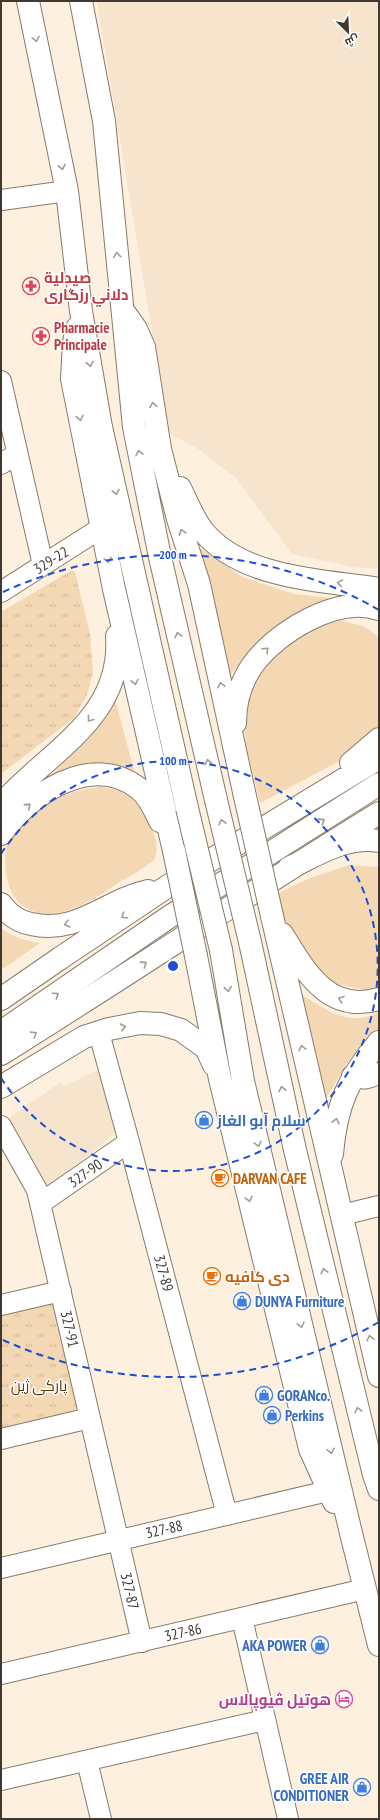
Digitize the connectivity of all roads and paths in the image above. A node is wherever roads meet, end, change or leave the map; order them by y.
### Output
1 (28, 1) edge
2 (81, 1) edge
3 (67, 190) junction
4 (1, 200) edge
5 (122, 310) junction
6 (81, 311) junction
7 (1, 381) edge
8 (160, 449) junction
9 (9, 459) edge
10 (101, 528) junction
11 (43, 565) junction
12 (114, 589) junction
13 (379, 589) edge
14 (1, 592) edge
15 (379, 609) edge
16 (379, 739) edge
17 (235, 750) junction
18 (379, 753) edge
19 (379, 758) edge
20 (342, 782) junction
21 (379, 784) edge
22 (1, 804) edge
23 (303, 805) junction
24 (379, 812) edge
25 (1, 834) edge
26 (379, 841) edge
27 (174, 851) junction
28 (289, 868) junction
29 (168, 886) junction
30 (1, 904) edge
31 (272, 916) junction
32 (1, 999) edge
33 (379, 999) edge
34 (1, 1032) edge
35 (99, 1033) junction
36 (379, 1042) edge
37 (1, 1054) edge
38 (379, 1073) edge
39 (352, 1076) junction
40 (220, 1079) junction
41 (1, 1087) edge
42 (1, 1126) edge
43 (129, 1142) junction
44 (331, 1173) junction
45 (41, 1203) junction
46 (379, 1206) edge
47 (342, 1215) junction
48 (61, 1291) junction
49 (1, 1305) edge
50 (379, 1376) edge
51 (90, 1418) junction
52 (1, 1439) edge
53 (379, 1489) edge
54 (328, 1491) junction
55 (227, 1515) junction
56 (350, 1533) junction
57 (118, 1540) junction
58 (1, 1568) edge
59 (365, 1589) junction
60 (242, 1618) junction
61 (142, 1642) junction
62 (379, 1645) edge
63 (1, 1674) edge
64 (265, 1720) junction
65 (87, 1760) junction
66 (1, 1780) edge
67 (284, 1818) edge
68 (101, 1819) edge

1 -> 3 main road
5 -> 2 main road
3 - 4 street
3 - 6 main road
8 -> 5 main road
53 -> 5 main road, bridge
6 -> 10 main road
6 -> 56 main road, bridge
7 - 9 street
13 -> 8 main road
17 -> 8 main road
9 - 11 street
10 - 11 street, 329-22
10 -> 12 main road
11 - 14 street, 329-22
12 -> 22 main road
12 -> 27 main road
17 -> 15 main road
16 - 23 main road
17 - 31 main road, bridge
18 - 20 main road
19 - 20 main road
20 - 23 main road
34 -> 21 main road
23 - 29 main road
24 - 28 main road
25 -> 27 main road
26 - 28 main road
27 - 40 main road, bridge
37 -> 28 main road
29 -> 30 main road
29 -> 32 main road
33 -> 31 main road
44 -> 31 main road
35 -> 40 main road
35 - 41 main road
35 - 43 street, 327-89
36 - 39 main road
38 - 39 street
44 -> 39 main road
40 -> 54 main road
42 - 45 street, 327-91
43 - 45 street, 327-90
43 - 55 street, 327-89
44 - 47 main road
45 - 48 street, 327-91
46 - 47 street
50 -> 47 main road
48 - 49 street
48 - 51 street, 327-91
51 - 52 street
51 - 57 street, 327-91
54 - 55 street, 327-88
54 - 56 main road
55 - 57 street, 327-88
56 - 59 main road
57 - 58 street, 327-88
57 - 61 street, 327-87
59 - 60 street, 327-86
59 - 62 main road
60 - 61 street, 327-86
60 - 64 street
61 - 63 street, 327-86
64 - 65 street
64 - 67 street
65 - 66 street
65 - 68 street

